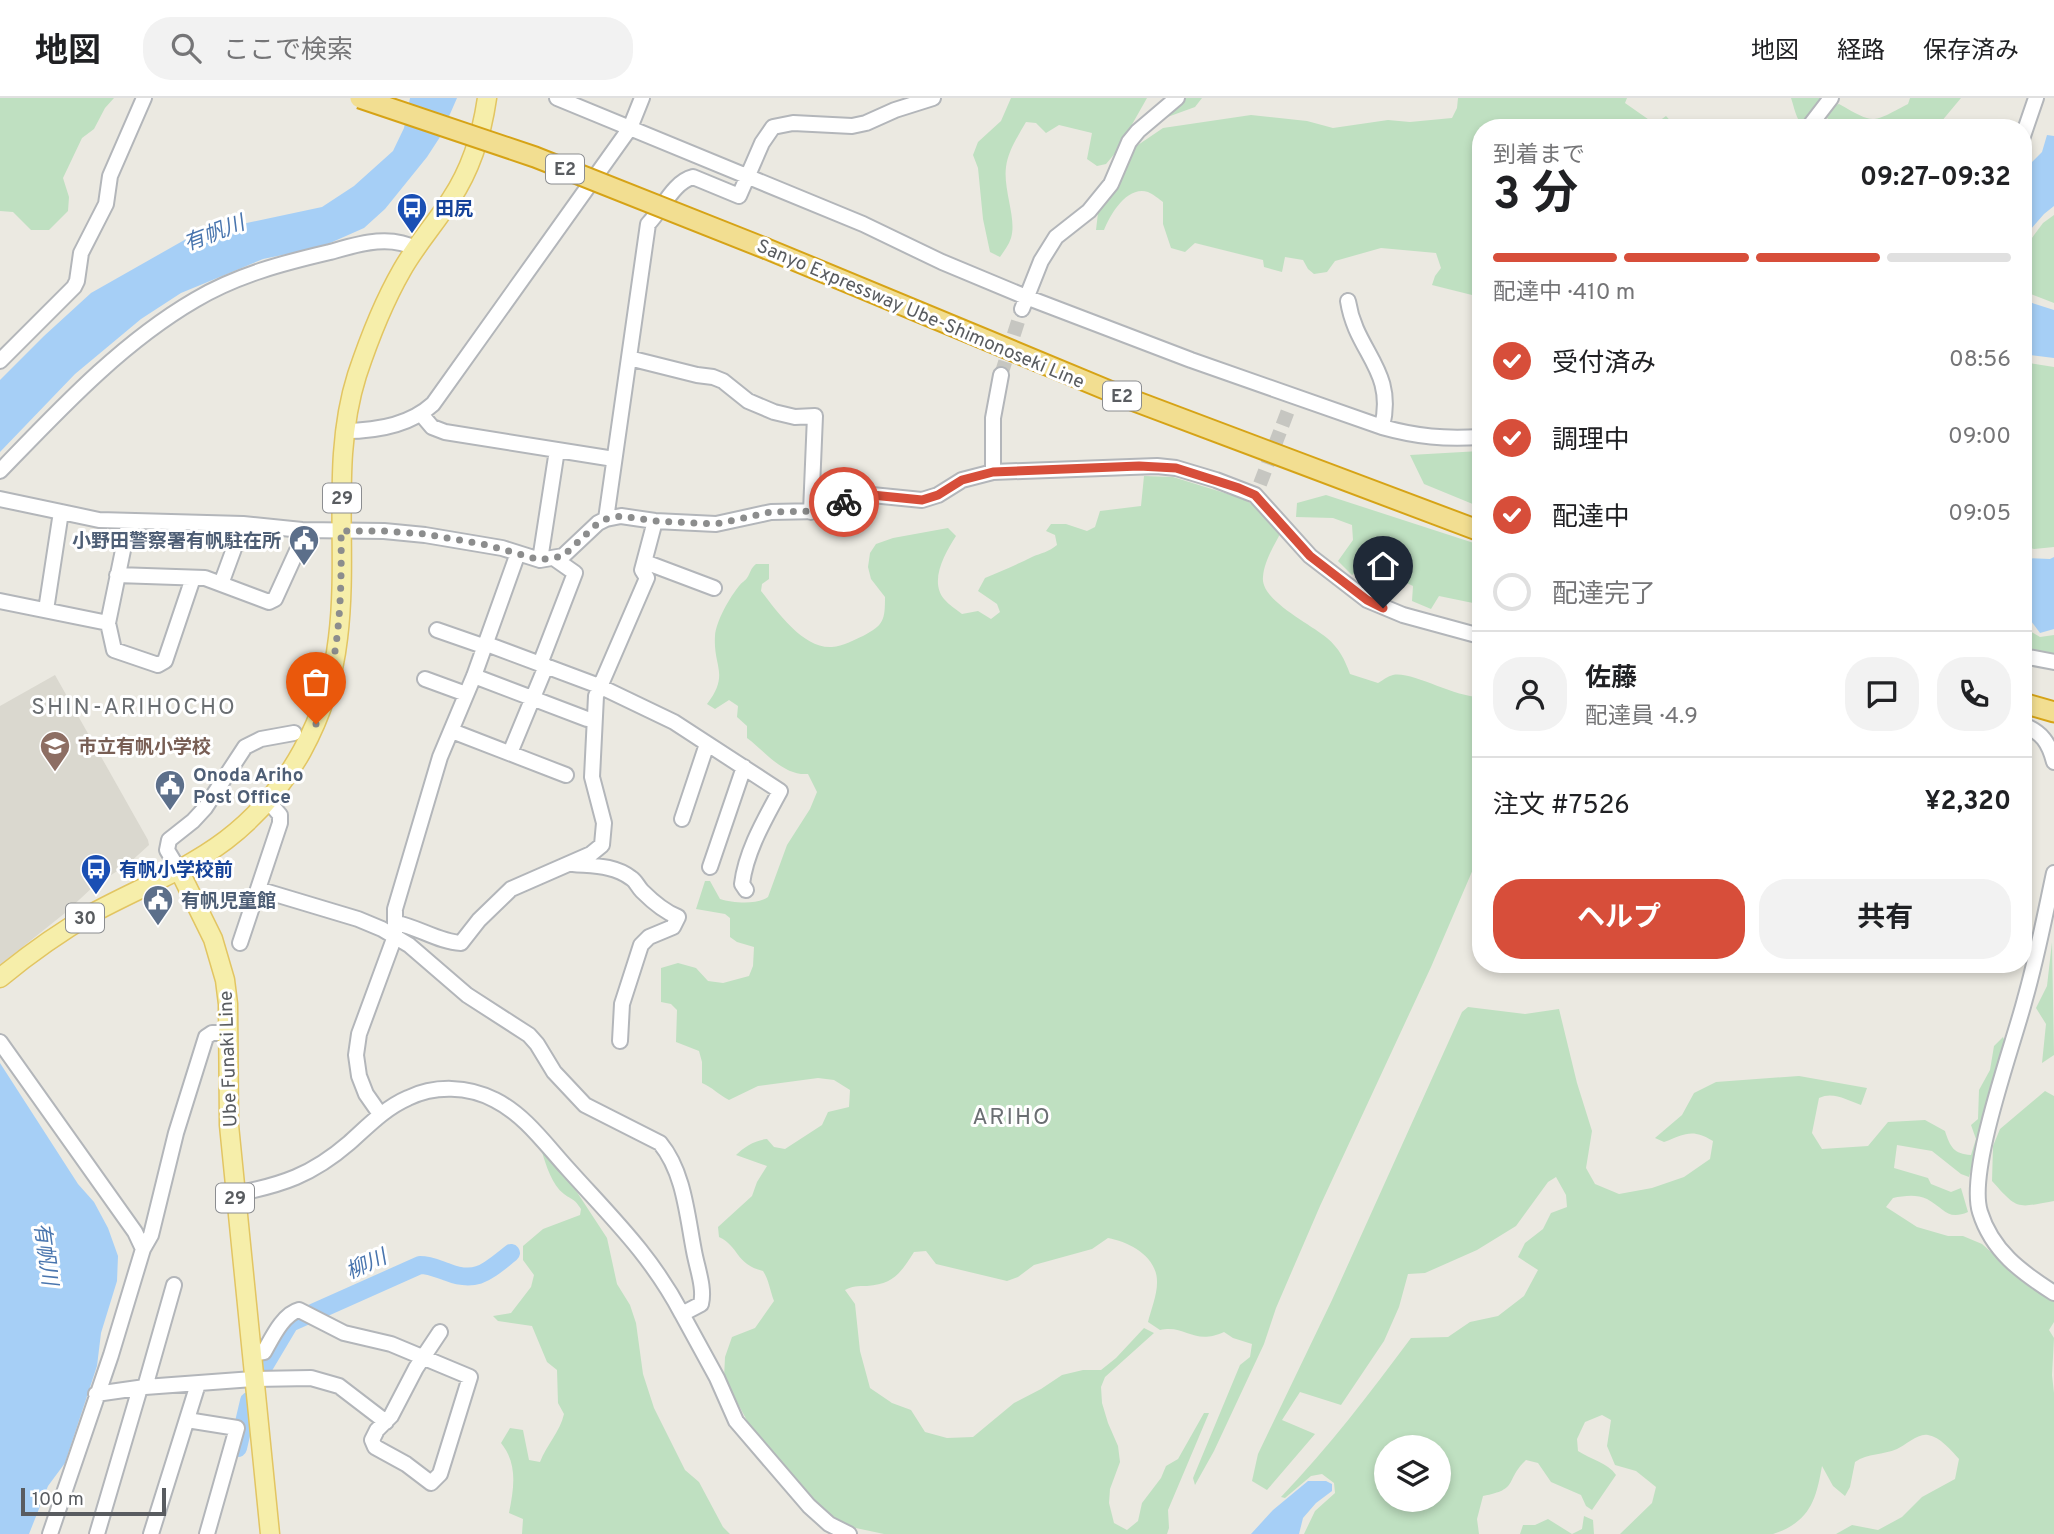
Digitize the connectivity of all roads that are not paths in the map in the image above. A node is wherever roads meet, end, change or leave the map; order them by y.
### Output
1 (144, 98) edge
2 (359, 98) edge
3 (487, 98) edge
4 (557, 98) edge
5 (642, 98) edge
6 (933, 98) edge
7 (1177, 98) edge
8 (1831, 98) edge
9 (2036, 98) edge
10 (1815, 119) edge
11 (2029, 119) edge
12 (630, 128) junction
13 (749, 176) junction
14 (417, 249) junction
15 (1348, 301) dead end
16 (1024, 303) junction
17 (629, 358) junction
18 (0, 361) edge
19 (1001, 375) tunnel mouth
20 (421, 414) junction
21 (1382, 427) junction
22 (344, 431) junction
23 (1472, 437) edge
24 (557, 450) junction
25 (614, 459) junction
26 (0, 471) edge
27 (993, 472) junction
28 (0, 499) edge
29 (61, 512) junction
30 (811, 512) junction
31 (606, 519) junction
32 (129, 521) junction
33 (655, 521) junction
34 (243, 524) junction
35 (1472, 528) edge
36 (302, 530) junction
37 (341, 531) junction
38 (518, 553) junction
39 (547, 560) junction
40 (645, 562) junction
41 (117, 575) junction
42 (193, 578) junction
43 (221, 584) junction
44 (714, 588) dead end
45 (0, 601) edge
46 (46, 610) junction
47 (108, 623) junction
48 (437, 630) dead end
49 (1472, 634) edge
50 (484, 644) junction
51 (2032, 659) edge
52 (2054, 662) edge
53 (543, 665) junction
54 (474, 676) junction
55 (425, 679) dead end
56 (599, 686) junction
57 (466, 694) junction
58 (532, 698) junction
59 (2032, 706) edge
60 (2054, 712) edge
61 (587, 719) dead end
62 (2032, 728) edge
63 (452, 731) junction
64 (294, 733) dead end
65 (707, 744) junction
66 (510, 753) junction
67 (2054, 762) edge
68 (744, 767) junction
69 (566, 775) dead end
70 (268, 801) junction
71 (682, 819) dead end
72 (572, 863) junction
73 (710, 867) dead end
74 (179, 870) junction
75 (2054, 873) edge
76 (258, 889) junction
77 (746, 890) dead end
78 (2051, 902) edge
79 (396, 929) junction
80 (240, 943) dead end
81 (0, 978) edge
82 (228, 1033) junction
83 (620, 1041) dead end
84 (0, 1042) edge
85 (380, 1115) junction
86 (235, 1194) junction
87 (143, 1249) junction
88 (174, 1285) dead end
89 (2054, 1293) edge
90 (682, 1314) junction
91 (439, 1332) dead end
92 (251, 1354) junction
93 (423, 1357) junction
94 (253, 1379) junction
95 (198, 1384) junction
96 (143, 1387) junction
97 (96, 1394) junction
98 (187, 1420) junction
99 (386, 1422) junction
100 (50, 1534) edge
101 (97, 1534) edge
102 (151, 1534) edge
103 (207, 1534) edge
104 (270, 1534) edge
105 (849, 1534) edge

1 - 18 street
2 - 35 highway, Sanyo Expressway Ube-Shimonoseki Line / E2, bridge
3 - 14 main road, 29
4 - 12 street
5 - 12 street
6 - 13 street
7 - 16 street
8 - 10 street
9 - 11 street
12 - 13 street
12 - 20 street
13 - 16 street
13 - 17 street
14 - 22 main road, 29
14 - 26 street
15 - 21 street
16 - 21 street
17 - 25 street
17 - 30 street
19 - 27 street
20 - 22 street
20 - 24 street
21 - 23 street
22 - 37 main road, 29
24 - 25 street
24 - 39 street
25 - 31 street
27 - 30 street
27 - 49 street
28 - 29 street
29 - 32 street
29 - 46 street
30 - 33 street
31 - 33 street
31 - 39 street
32 - 34 street
32 - 41 street
33 - 40 street
34 - 36 street
34 - 43 street
36 - 37 street
36 - 43 street
37 - 38 street
37 - 70 main road, 29
38 - 39 street
38 - 50 street
39 - 53 street
40 - 44 street
40 - 56 street
41 - 42 street
41 - 47 street
42 - 43 street
42 - 47 street
45 - 46 street
46 - 47 street
48 - 50 street
50 - 53 street
50 - 54 street
51 - 52 street
53 - 56 street
53 - 58 street
54 - 57 street
54 - 58 street
55 - 57 street
56 - 65 street
56 - 72 street
57 - 63 street
58 - 61 street
58 - 66 street
59 - 60 highway
62 - 67 street
63 - 66 street
63 - 79 street
64 - 74 street
65 - 68 street
65 - 71 street
66 - 69 street
68 - 73 street
68 - 77 street
70 - 74 main road, 29
70 - 76 street
72 - 79 street
72 - 83 street
74 - 81 main road, 30
74 - 82 main road, Ube Funaki Line / 29
75 - 78 street
76 - 79 street
76 - 80 street
78 - 89 street
79 - 85 street
79 - 90 street
82 - 86 main road, Ube Funaki Line / 29
82 - 87 street
84 - 87 street
85 - 86 street
85 - 90 street
86 - 92 main road, Ube Funaki Line / 29
87 - 97 street
88 - 96 street
90 - 105 street
91 - 93 street
92 - 93 street
92 - 94 main road, Ube Funaki Line / 29
93 - 99 street
93 - 99 street
94 - 95 street
94 - 99 street
94 - 104 main road, Ube Funaki Line / 29
95 - 96 street
95 - 98 street
96 - 97 street
96 - 101 street
97 - 100 street
98 - 102 street
98 - 103 street

